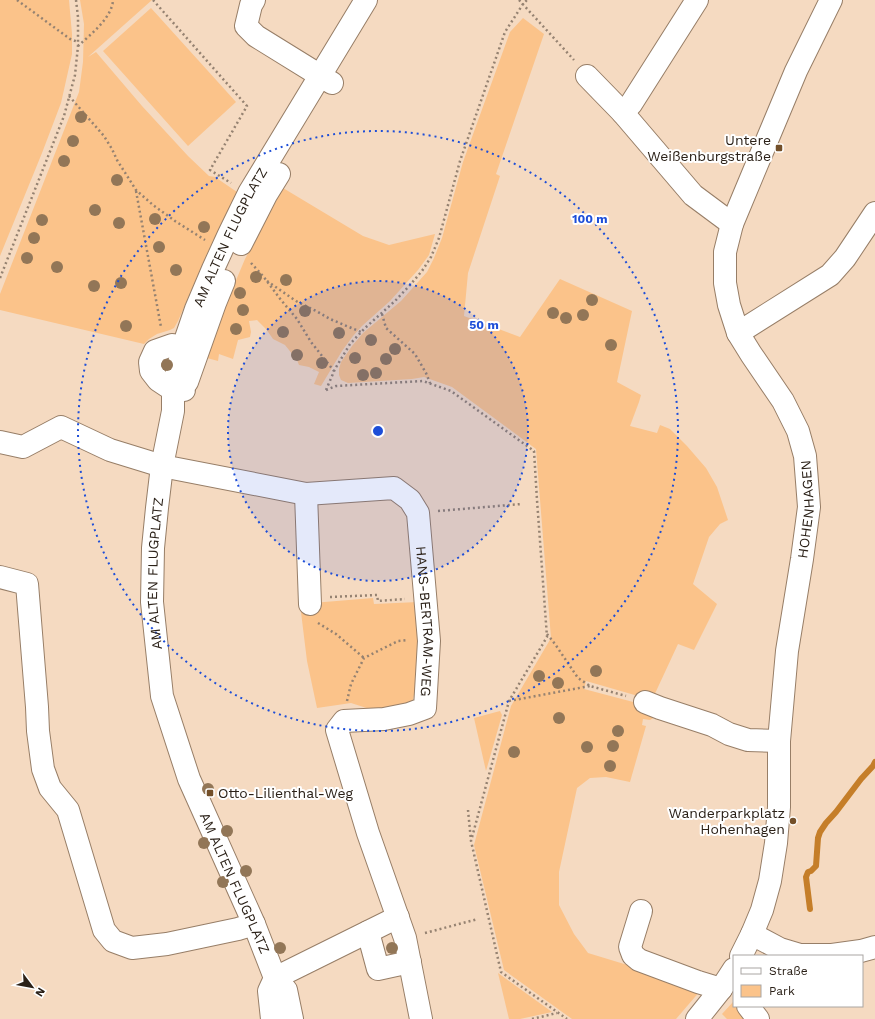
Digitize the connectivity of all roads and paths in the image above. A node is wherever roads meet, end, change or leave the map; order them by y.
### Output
1 (17, 0) edge
2 (76, 0) edge
3 (113, 0) edge
4 (152, 0) edge
5 (254, 0) edge
6 (366, 0) edge
7 (383, 0) edge
8 (519, 0) edge
9 (527, 0) edge
10 (697, 0) edge
11 (831, 0) edge
12 (523, 4) junction
13 (78, 44) junction
14 (587, 76) joint
15 (327, 79) junction
16 (70, 96) junction
17 (623, 113) junction
18 (136, 190) junction
19 (249, 193) junction
20 (875, 213) edge
21 (732, 224) junction
22 (207, 240) dead end
23 (249, 261) dead end
24 (0, 278) edge
25 (265, 279) junction
26 (381, 314) junction
27 (161, 329) dead end
28 (361, 332) junction
29 (738, 332) junction
30 (191, 349) junction
31 (334, 371) junction
32 (430, 383) junction
33 (179, 389) junction
34 (0, 442) edge
35 (162, 466) junction
36 (306, 494) junction
37 (522, 504) dead end
38 (418, 513) junction
39 (0, 576) edge
40 (426, 598) junction
41 (310, 601) junction
42 (547, 634) junction
43 (429, 641) junction
44 (364, 658) junction
45 (590, 686) junction
46 (509, 701) junction
47 (645, 702) joint
48 (344, 722) junction
49 (779, 741) junction
50 (468, 810) dead end
51 (471, 841) junction
52 (641, 911) dead end
53 (398, 917) junction
54 (478, 919) dead end
55 (254, 924) junction
56 (368, 932) junction
57 (752, 934) junction
58 (405, 938) junction
59 (875, 947) edge
60 (742, 955) edge
61 (410, 962) junction
62 (275, 978) junction
63 (729, 982) edge
64 (749, 1007) edge
65 (558, 1012) junction
66 (272, 1019) edge
67 (292, 1019) edge
68 (421, 1019) edge
69 (532, 1019) edge
70 (567, 1019) edge
71 (697, 1019) edge
72 (758, 1019) edge

1 - 13 path
2 - 13 path
3 - 13 path
4 - 19 path
5 - 15 street
6 - 15 street, AM ALTEN FLUGPLATZ
7 - 15 street, AM ALTEN FLUGPLATZ
8 - 12 path
9 - 12 path
10 - 17 street
11 - 21 street, HOHENHAGEN
12 - 14 path
12 - 26 path
13 - 16 path
14 - 17 street
15 - 19 street, AM ALTEN FLUGPLATZ
15 - 30 street, AM ALTEN FLUGPLATZ
16 - 18 path
16 - 24 path
17 - 21 street
18 - 22 path
18 - 27 path
19 - 30 street, AM ALTEN FLUGPLATZ
20 - 29 street
21 - 29 street, HOHENHAGEN
23 - 25 path
25 - 28 path
25 - 31 path
26 - 28 path
26 - 32 path
28 - 31 path
29 - 49 street, HOHENHAGEN
30 - 33 street, AM ALTEN FLUGPLATZ
30 - 33 street
31 - 32 path
32 - 42 path
33 - 35 street, AM ALTEN FLUGPLATZ
34 - 35 street
35 - 36 street
35 - 55 street, AM ALTEN FLUGPLATZ
36 - 38 street
36 - 41 street
37 - 38 path
38 - 40 street, HANS-BERTRAM-WEG
39 - 55 street
40 - 41 path
40 - 43 street, HANS-BERTRAM-WEG
41 - 44 path
42 - 45 path
42 - 46 path
43 - 44 path
43 - 48 street, HANS-BERTRAM-WEG
44 - 48 path
45 - 46 path
45 - 47 path
46 - 51 path
47 - 49 street
48 - 53 street
49 - 57 street, HOHENHAGEN
50 - 51 path
51 - 65 path
52 - 63 street
53 - 56 street
53 - 58 street
54 - 58 path
55 - 62 street, AM ALTEN FLUGPLATZ
56 - 61 street
56 - 62 street
57 - 59 street
57 - 60 street, HOHENHAGEN
58 - 61 street
61 - 68 street
62 - 66 street
62 - 67 street, AM ALTEN FLUGPLATZ
63 - 71 street
64 - 72 street
65 - 69 path
65 - 70 path

